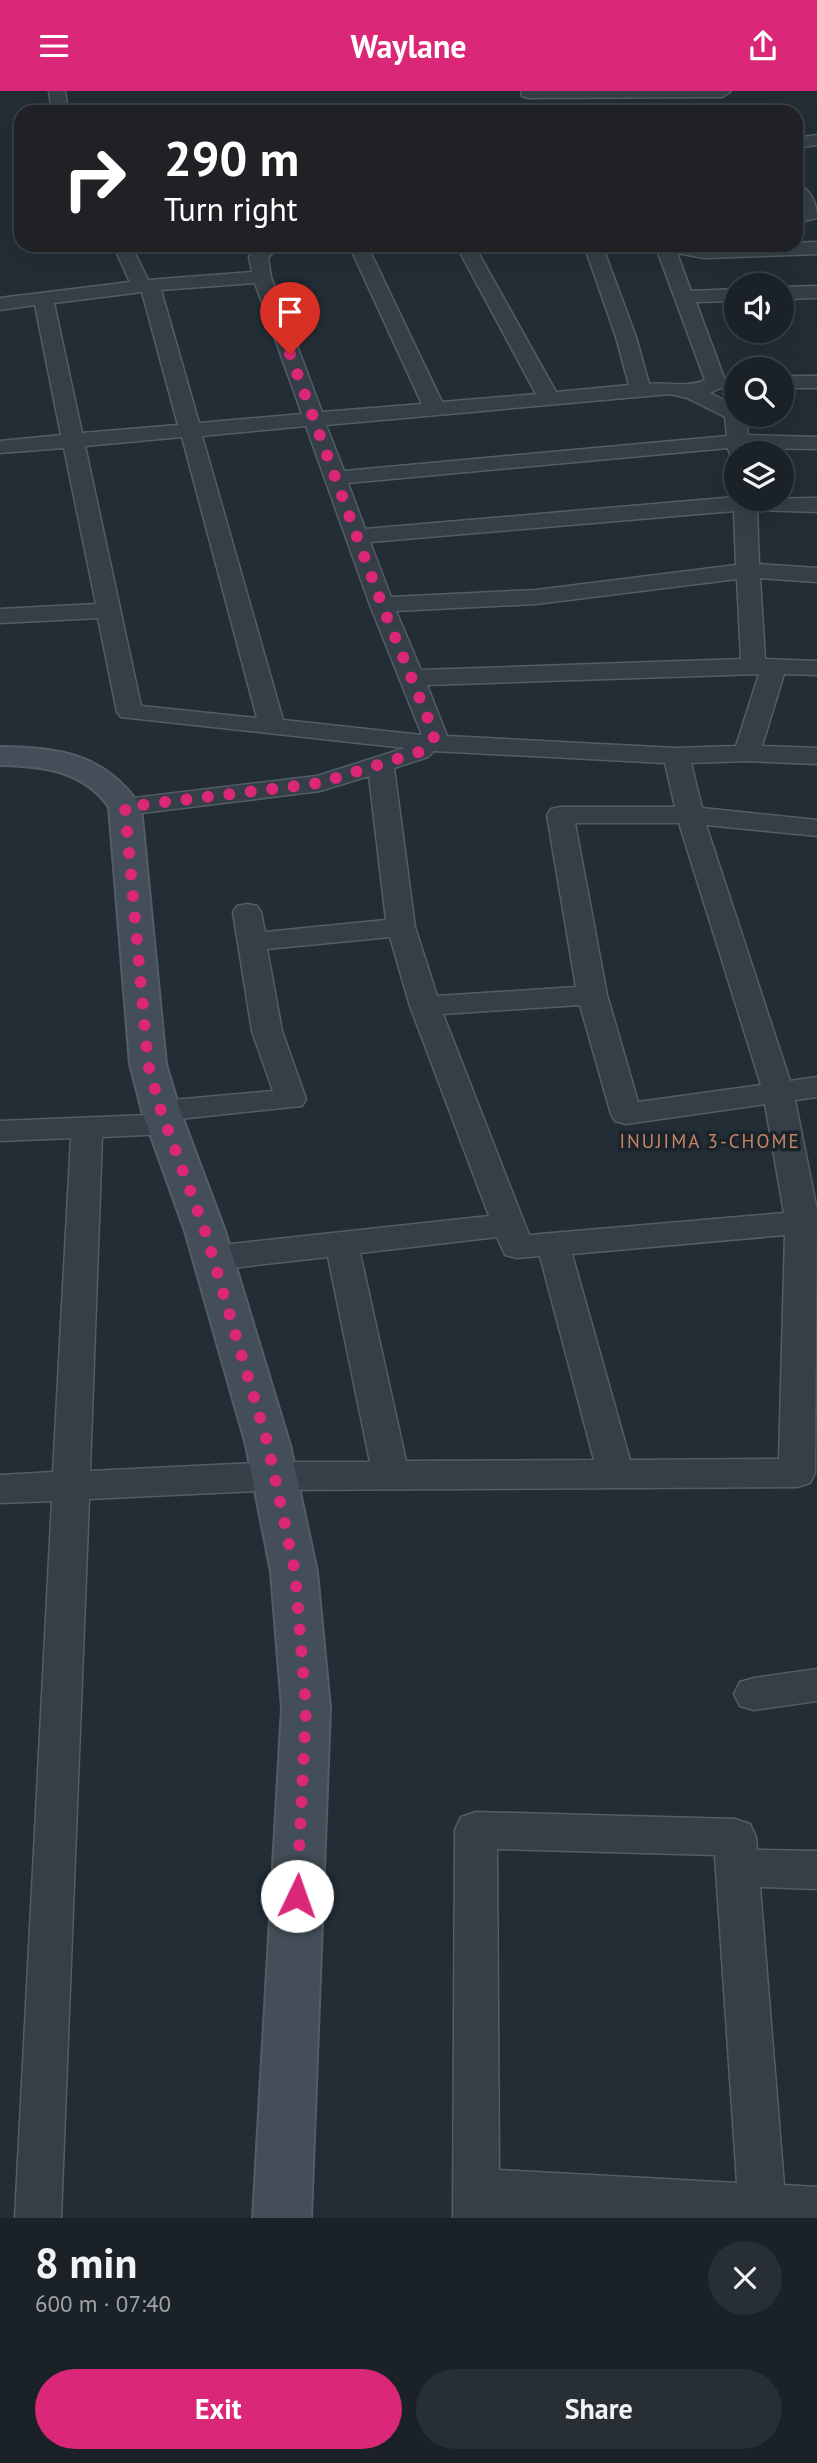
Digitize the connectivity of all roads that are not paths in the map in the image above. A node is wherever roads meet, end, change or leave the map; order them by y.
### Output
1 (528, 93) dead end
2 (566, 93) junction
3 (724, 95) edge
4 (570, 105) edge
5 (803, 198) edge
6 (803, 217) edge
7 (126, 252) edge
8 (263, 252) edge
9 (361, 252) edge
10 (469, 252) edge
11 (596, 252) edge
12 (666, 252) edge
13 (262, 277) junction
14 (143, 283) junction
15 (817, 292) edge
16 (794, 293) edge
17 (0, 294) edge
18 (724, 295) edge
19 (682, 296) junction
20 (43, 298) junction
21 (0, 304) edge
22 (724, 377) edge
23 (817, 382) edge
24 (794, 383) edge
25 (724, 384) edge
26 (640, 389) junction
27 (693, 393) junction
28 (550, 398) junction
29 (435, 409) junction
30 (314, 420) junction
31 (191, 430) junction
32 (72, 440) junction
33 (738, 441) edge
34 (817, 443) edge
35 (794, 444) edge
36 (0, 447) edge
37 (724, 448) edge
38 (336, 478) junction
39 (724, 503) edge
40 (794, 504) edge
41 (817, 505) edge
42 (746, 511) edge
43 (357, 536) junction
44 (749, 570) junction
45 (817, 575) edge
46 (382, 605) junction
47 (107, 611) junction
48 (0, 616) edge
49 (764, 666) junction
50 (817, 668) edge
51 (412, 678) junction
52 (272, 726) junction
53 (428, 743) junction
54 (747, 753) junction
55 (0, 756) edge
56 (676, 756) junction
57 (817, 756) edge
58 (380, 764) junction
59 (125, 807) junction
60 (690, 815) junction
61 (817, 828) edge
62 (247, 912) dead end
63 (401, 927) junction
64 (252, 941) junction
65 (592, 995) junction
66 (425, 1006) junction
67 (817, 1087) edge
68 (779, 1094) junction
69 (164, 1118) junction
70 (88, 1128) junction
71 (0, 1131) edge
72 (809, 1223) edge
73 (506, 1225) junction
74 (342, 1244) junction
75 (554, 1244) junction
76 (213, 1258) junction
77 (617, 1474) junction
78 (391, 1475) junction
79 (274, 1476) junction
80 (72, 1485) junction
81 (0, 1489) edge
82 (817, 1685) edge
83 (754, 1694) dead end
84 (736, 1868) junction
85 (817, 1870) edge
86 (476, 2205) edge
87 (762, 2207) junction
88 (817, 2210) edge
89 (38, 2218) edge
90 (282, 2218) edge

1 - 2 street
2 - 3 street
2 - 4 street
5 - 6 street
7 - 14 street
8 - 13 street
9 - 29 street
10 - 28 street
11 - 26 street
12 - 19 street
13 - 14 street
13 - 30 street
14 - 17 street
14 - 20 street
14 - 31 street
15 - 16 street
18 - 19 street
19 - 22 street
20 - 21 street
20 - 32 street
23 - 24 street
25 - 27 street
26 - 27 street
26 - 28 street
27 - 33 street
28 - 29 street
29 - 30 street
30 - 31 street
30 - 38 street
31 - 32 street
31 - 52 street
32 - 36 street
32 - 47 street
34 - 35 street
37 - 38 street
38 - 43 street
39 - 43 street
40 - 41 street
42 - 44 street
43 - 46 street
44 - 45 street
44 - 46 street
44 - 49 street
46 - 51 street
47 - 48 street
47 - 52 street
49 - 50 street
49 - 51 street
49 - 54 street
51 - 53 street
52 - 53 street
53 - 56 street
53 - 58 street
54 - 56 street
54 - 57 street
55 - 59 street
56 - 60 street
58 - 59 street
58 - 63 street
59 - 69 street
60 - 61 street
60 - 65 street
60 - 68 street
62 - 64 street
63 - 64 street
63 - 66 street
64 - 69 street
65 - 66 street
65 - 68 street
66 - 73 street
67 - 68 street
68 - 72 street
69 - 70 street
69 - 76 street
70 - 71 street
70 - 80 street
72 - 75 street
72 - 77 street
73 - 74 street
73 - 75 street
74 - 76 street
74 - 78 street
75 - 77 street
76 - 79 street
77 - 78 street
78 - 79 street
79 - 80 street
79 - 90 street
80 - 81 street
80 - 89 street
82 - 83 street
84 - 85 street
84 - 86 street
84 - 87 street
86 - 87 street
87 - 88 street

